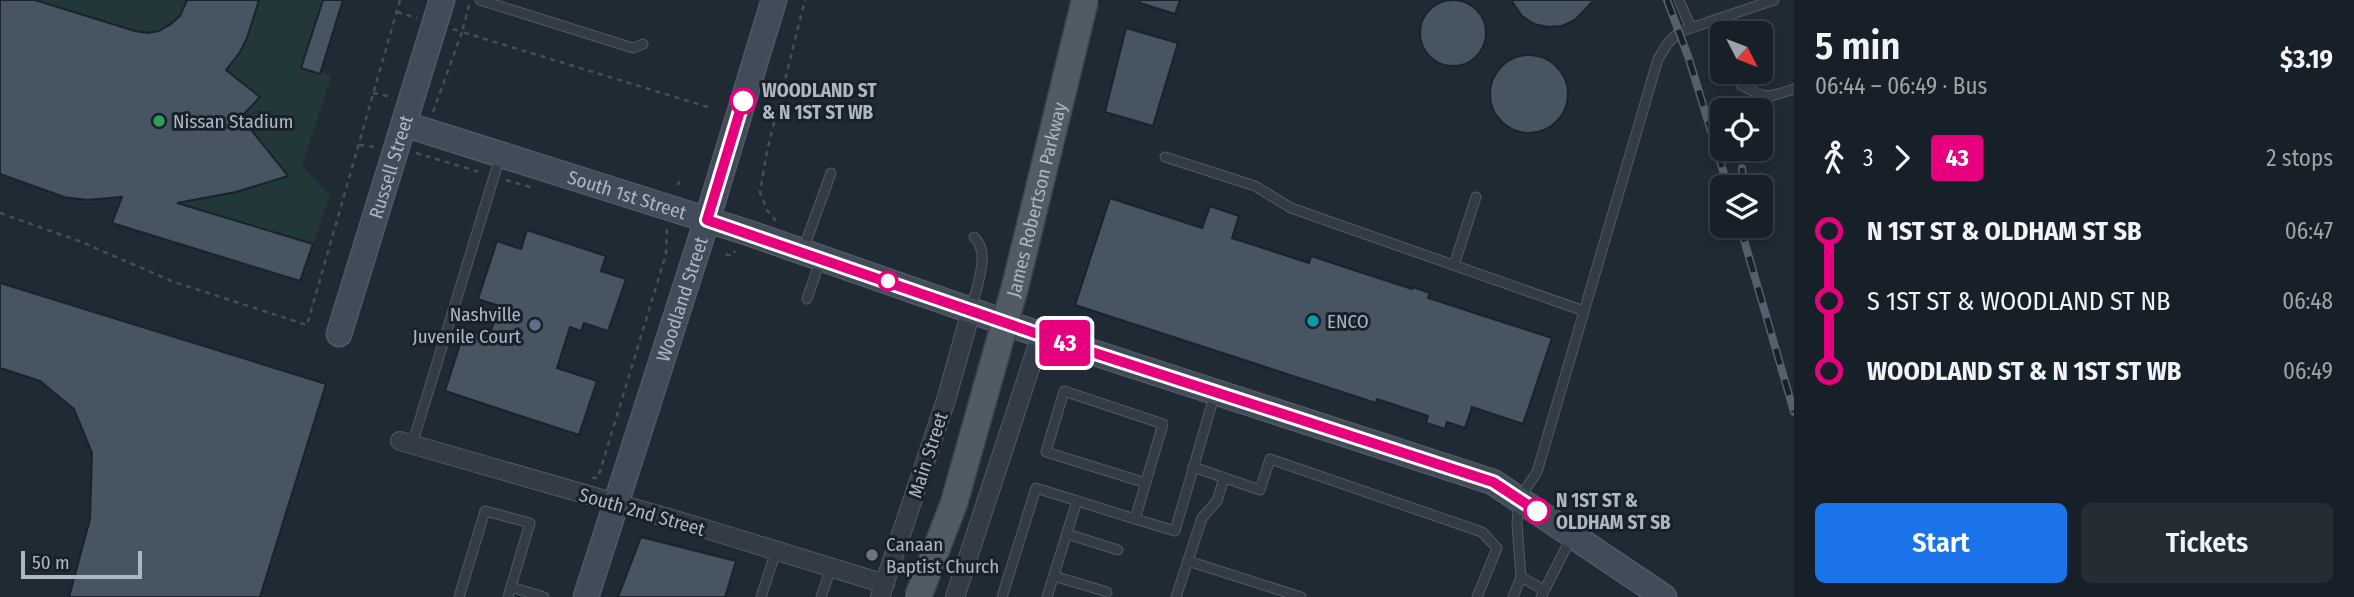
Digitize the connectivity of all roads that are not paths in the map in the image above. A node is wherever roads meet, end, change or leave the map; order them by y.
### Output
1 (442, 0) edge
2 (480, 0) edge
3 (774, 0) edge
4 (1085, 0) edge
5 (1679, 0) edge
6 (1774, 0) edge
7 (1717, 19) joint
8 (1691, 28) junction
9 (643, 44) dead end
10 (1741, 84) edge
11 (1794, 89) edge
12 (404, 124) junction
13 (501, 156) junction
14 (1166, 157) dead end
15 (831, 173) dead end
16 (1476, 197) dead end
17 (707, 220) junction
18 (974, 237) dead end
19 (812, 255) junction
20 (1454, 265) junction
21 (807, 299) dead end
22 (971, 311) junction
23 (1584, 312) junction
24 (339, 334) dead end
25 (1041, 335) junction
26 (1215, 391) junction
27 (406, 443) joint
28 (1194, 467) junction
29 (1224, 478) junction
30 (1146, 483) junction
31 (1519, 499) junction
32 (1077, 501) junction
33 (616, 505) junction
34 (1135, 519) junction
35 (1067, 534) junction
36 (1572, 535) junction
37 (1118, 550) dead end
38 (776, 551) junction
39 (1188, 561) junction
40 (831, 568) junction
41 (1054, 576) junction
42 (1521, 578) junction
43 (882, 591) edge
44 (510, 592) edge
45 (1107, 593) dead end
46 (1542, 593) edge
47 (460, 597) edge
48 (544, 597) edge
49 (586, 597) edge
50 (761, 597) edge
51 (821, 597) edge
52 (918, 597) edge
53 (955, 597) edge
54 (1002, 597) edge
55 (1047, 597) edge
56 (1176, 597) edge
57 (1301, 597) edge
58 (1477, 597) edge
59 (1513, 597) edge
60 (1664, 597) edge

1 - 12 street, Russell Street
2 - 9 lane
3 - 17 street, Woodland Street
4 - 52 main road, James Robertson Parkway, bridge
5 - 8 lane
6 - 7 lane
7 - 8 lane
8 - 23 lane
10 - 11 lane
12 - 13 street, South 1st Street
12 - 24 street, Russell Street
13 - 17 street, South 1st Street
13 - 27 lane
14 - 20 lane
15 - 19 lane
16 - 20 lane
17 - 19 street, South 1st Street
17 - 33 street, Woodland Street
18 - 22 lane
19 - 21 lane
19 - 22 street, South 1st Street
20 - 23 lane
22 - 25 street, South 1st Street
22 - 43 street, Main Street
23 - 31 lane
25 - 26 street, South 1st Street
25 - 53 street
26 - 28 lane
26 - 31 street, South 1st Street
27 - 33 street, South 2nd Street
28 - 29 lane
28 - 34 lane
29 - 39 lane
29 - 58 lane
30 - 30 lane
30 - 34 lane
31 - 36 street, South 1st Street
31 - 42 lane
32 - 34 lane
32 - 35 lane
32 - 54 lane
33 - 38 street, South 2nd Street
33 - 49 street, Woodland Street
35 - 37 lane
35 - 41 lane
36 - 46 lane
36 - 60 street, South 1st Street
38 - 40 street, South 2nd Street
38 - 50 lane
39 - 56 lane
39 - 57 lane
40 - 43 street, South 2nd Street
40 - 51 lane
41 - 45 lane
41 - 55 lane
42 - 46 lane
42 - 59 lane
44 - 47 lane
44 - 48 lane

